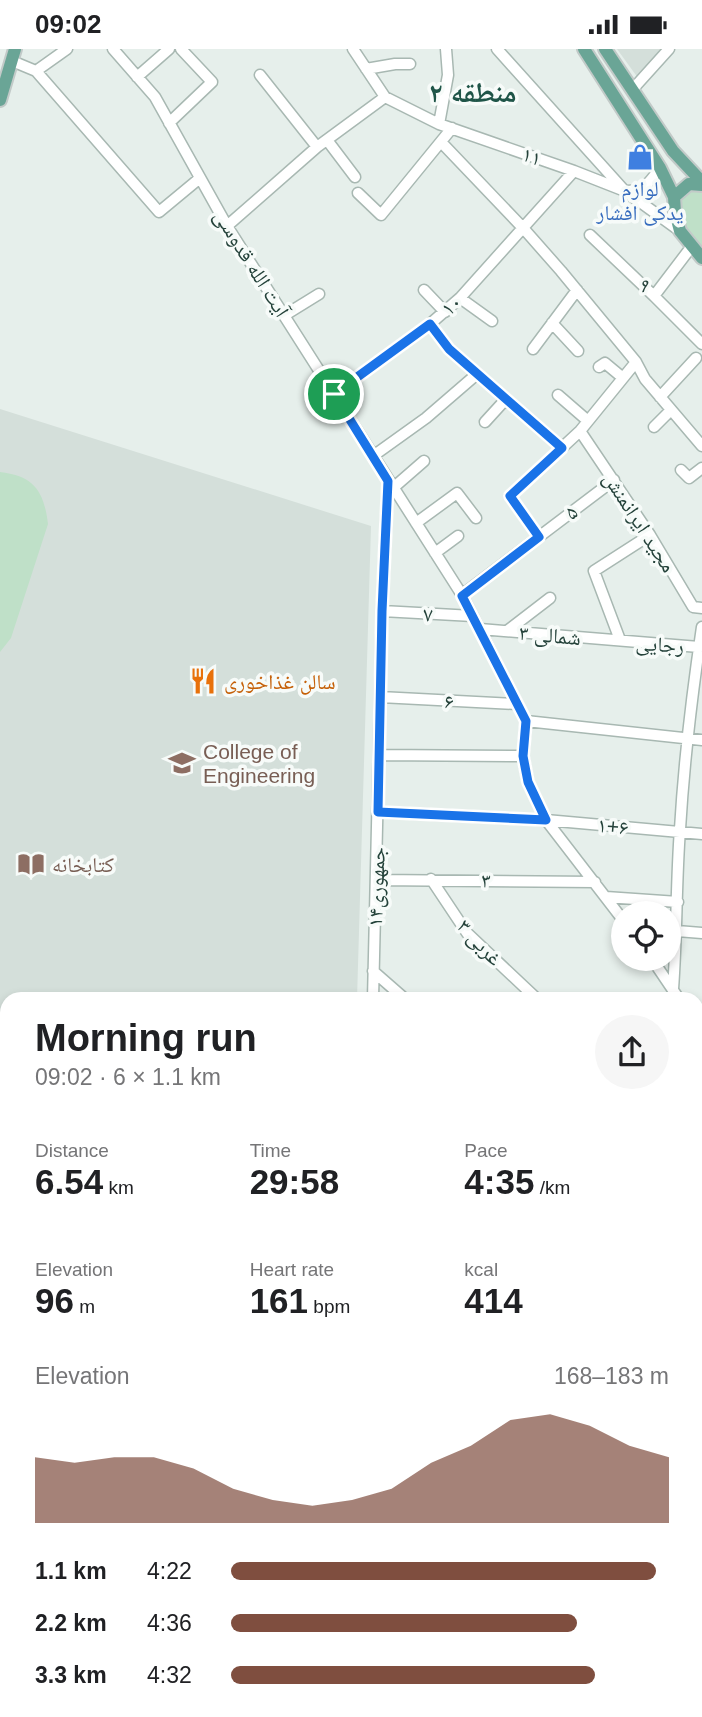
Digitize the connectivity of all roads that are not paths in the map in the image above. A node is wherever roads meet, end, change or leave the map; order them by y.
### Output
1 (67, 49) edge
2 (113, 49) edge
3 (169, 49) edge
4 (181, 49) edge
5 (353, 49) edge
6 (446, 49) edge
7 (497, 49) edge
8 (584, 49) edge
9 (605, 49) edge
10 (669, 49) edge
11 (14, 55) edge
12 (410, 64) dead end
13 (366, 69) junction
14 (36, 71) junction
15 (260, 75) dead end
16 (137, 77) junction
17 (632, 90) junction
18 (384, 97) junction
19 (0, 100) edge
20 (169, 123) junction
21 (439, 124) junction
22 (452, 128) junction
23 (327, 139) junction
24 (440, 142) junction
25 (317, 147) junction
26 (660, 168) junction
27 (574, 171) junction
28 (355, 177) dead end
29 (200, 178) junction
30 (702, 183) edge
31 (625, 191) junction
32 (358, 194) dead end
33 (674, 197) junction
34 (227, 226) junction
35 (524, 229) junction
36 (680, 231) junction
37 (590, 235) dead end
38 (692, 246) junction
39 (702, 258) edge
40 (424, 290) dead end
41 (577, 290) junction
42 (319, 294) dead end
43 (654, 296) junction
44 (460, 298) junction
45 (445, 311) junction
46 (285, 316) junction
47 (492, 321) dead end
48 (552, 323) junction
49 (430, 324) junction
50 (702, 344) edge
51 (533, 349) dead end
52 (578, 351) dead end
53 (696, 358) dead end
54 (636, 362) junction
55 (599, 367) dead end
56 (477, 374) junction
57 (623, 378) junction
58 (334, 394) junction
59 (558, 395) dead end
60 (660, 397) junction
61 (506, 399) junction
62 (671, 410) junction
63 (589, 421) junction
64 (485, 422) dead end
65 (654, 427) dead end
66 (580, 431) junction
67 (702, 446) edge
68 (562, 448) junction
69 (373, 456) junction
70 (424, 461) dead end
71 (702, 468) edge
72 (681, 470) dead end
73 (614, 480) junction
74 (391, 484) junction
75 (476, 518) dead end
76 (416, 523) junction
77 (650, 535) junction
78 (458, 536) dead end
79 (539, 537) junction
80 (435, 553) junction
81 (462, 596) junction
82 (551, 598) dead end
83 (702, 608) edge
84 (382, 611) junction
85 (473, 616) junction
86 (702, 627) edge
87 (480, 629) junction
88 (507, 631) junction
89 (620, 641) junction
90 (699, 647) junction
91 (380, 697) junction
92 (517, 704) junction
93 (526, 721) junction
94 (686, 739) junction
95 (702, 740) edge
96 (379, 755) junction
97 (523, 756) junction
98 (378, 812) junction
99 (546, 820) junction
100 (680, 831) junction
101 (702, 834) edge
102 (431, 879) junction
103 (377, 880) junction
104 (595, 882) junction
105 (606, 897) junction
106 (664, 901) edge
107 (678, 901) edge
108 (611, 904) edge
109 (681, 931) edge
110 (702, 933) edge
111 (373, 971) junction
112 (660, 971) edge
113 (674, 971) edge
114 (673, 989) junction
115 (373, 992) edge
116 (397, 992) edge
117 (530, 992) edge
118 (675, 992) edge

1 - 14 street
2 - 16 street, آیت الله قدوسی
3 - 16 street
4 - 20 street
5 - 13 street
6 - 21 street
7 - 31 street
8 - 26 main road
9 - 17 main road
10 - 17 street
11 - 14 street
11 - 19 main road
12 - 13 street
13 - 18 street
14 - 29 street
15 - 25 street
16 - 20 street, آیت الله قدوسی
17 - 30 main road
18 - 21 street, ۱۱
18 - 23 street
20 - 29 street, آیت الله قدوسی
21 - 22 street, ۱۱
22 - 24 street
22 - 27 street, ۱۱
23 - 25 street
23 - 28 street
24 - 32 street
24 - 35 street
25 - 34 street
26 - 31 street
26 - 33 main road
27 - 31 street, ۱۱
27 - 35 street, ۱۰
29 - 34 street, آیت الله قدوسی
30 - 33 main road
31 - 36 street, ۱۱
33 - 36 main road
34 - 46 street, آیت الله قدوسی
35 - 41 street
35 - 44 street, ۱۰
36 - 38 main road
37 - 43 street, ۹
38 - 39 main road
38 - 43 street, ۹
40 - 45 street
41 - 48 street
41 - 54 street
42 - 46 street
43 - 50 street
44 - 45 street, ۱۰
44 - 47 street
45 - 49 street, ۱۰
46 - 58 street, آیت الله قدوسی
48 - 51 street
48 - 52 street
49 - 56 street
49 - 58 street, ۱۰
53 - 60 street
54 - 57 street
54 - 60 street
55 - 57 street
56 - 61 street
56 - 69 street
57 - 63 street
58 - 69 street, آیت الله قدوسی
59 - 63 street
60 - 62 street
61 - 64 street
61 - 68 street
62 - 65 street
62 - 67 street
63 - 66 street
66 - 68 street
66 - 73 street, مجید ایرانمنش
68 - 79 street
69 - 74 street, آیت الله قدوسی
70 - 74 street
71 - 72 street
73 - 77 street, مجید ایرانمنش
73 - 79 street, ۵
74 - 76 street, آیت الله قدوسی
74 - 84 street, جمهوری۱۴
75 - 76 street
76 - 80 street, آیت الله قدوسی
77 - 83 street, مجید ایرانمنش
77 - 89 street
78 - 80 street
79 - 81 street, ۵
80 - 81 street, آیت الله قدوسی
81 - 85 street, آیت الله قدوسی
82 - 88 street
84 - 85 street, ۷
84 - 91 street, جمهوری۱۴
85 - 87 street, آیت الله قدوسی
86 - 90 street
87 - 88 street, ۳ شمالی
87 - 92 street, آیت الله قدوسی
88 - 89 street, ۳ شمالی
89 - 90 street, رجایی
90 - 94 street
91 - 92 street, ۶
91 - 96 street, جمهوری۱۴
92 - 93 street, آیت الله قدوسی
93 - 94 street
93 - 97 street
94 - 95 street
94 - 100 street
96 - 97 street
96 - 98 street, جمهوری۱۴
97 - 99 street
98 - 99 street, ۱+۶
98 - 103 street, جمهوری۱۴
99 - 100 street, ۱+۶
99 - 104 street
100 - 101 street
100 - 107 street
102 - 103 street, ۳
102 - 104 street, ۳
102 - 117 street, ۳ غربی
103 - 111 street, جمهوری۱۴
104 - 105 street
105 - 106 street
105 - 108 street
109 - 110 street
111 - 115 street, جمهوری۱۴
111 - 116 street
112 - 114 street
113 - 114 street
114 - 118 street

